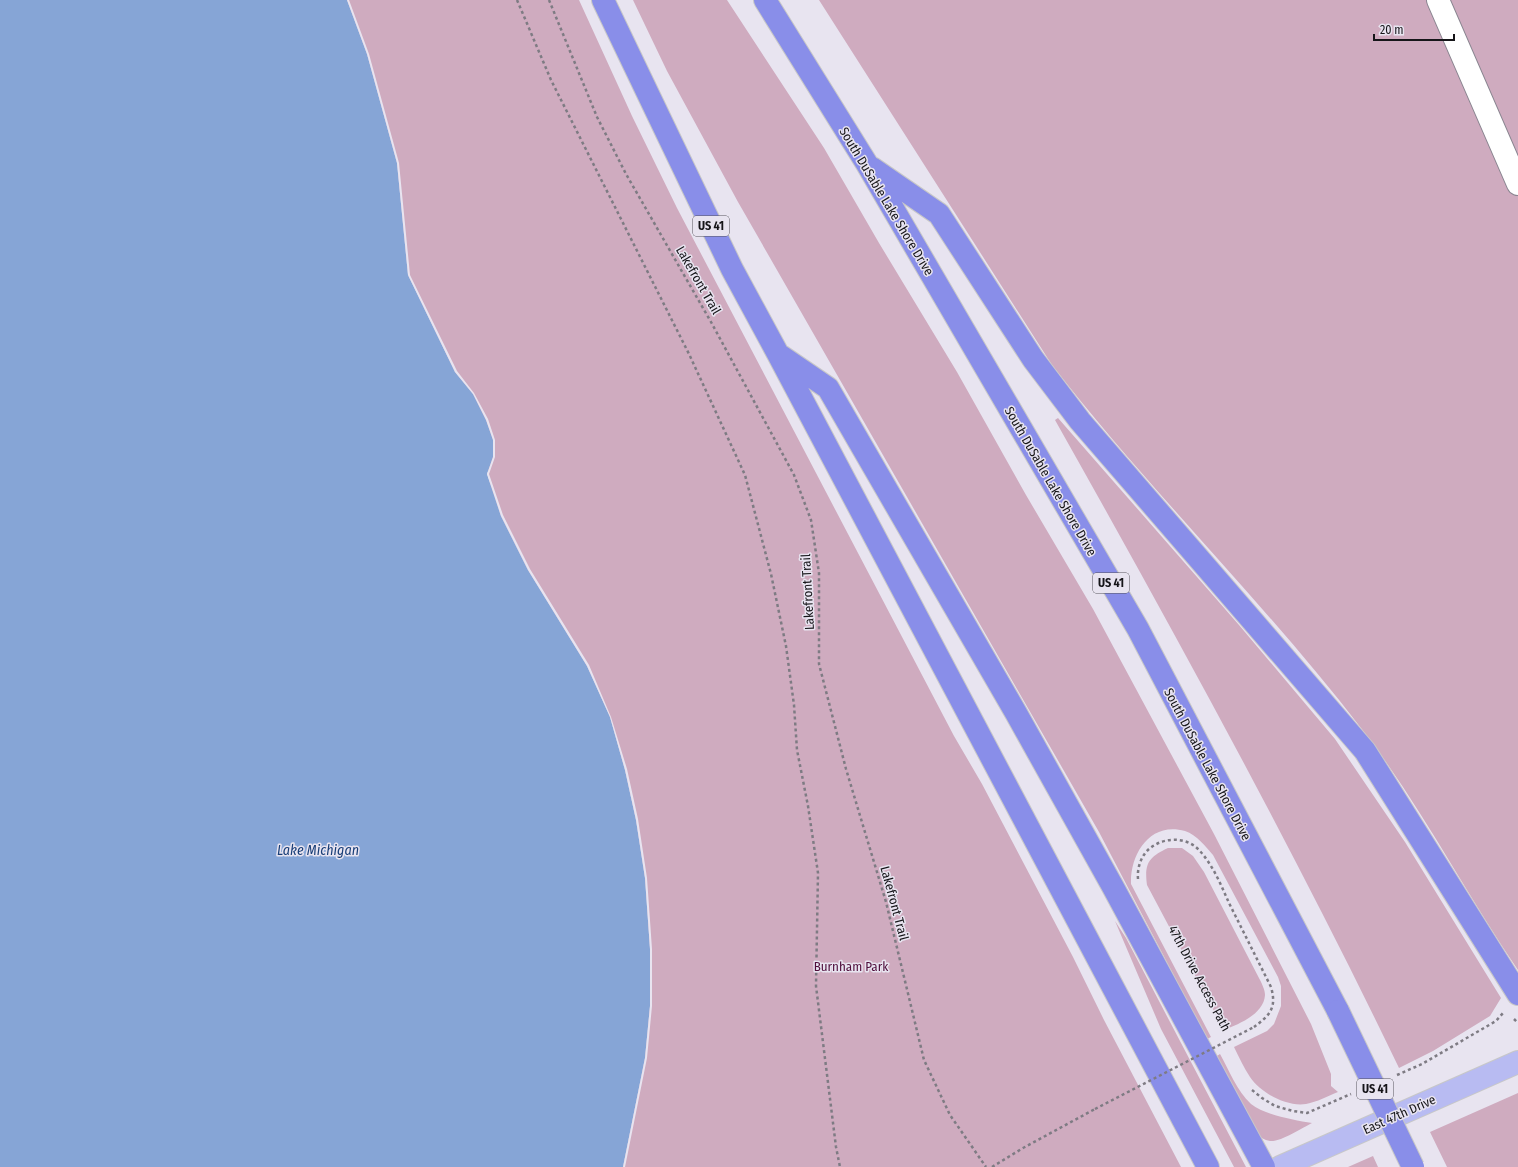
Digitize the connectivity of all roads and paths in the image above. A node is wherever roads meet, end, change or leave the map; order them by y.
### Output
1 (517, 0) edge
2 (549, 0) edge
3 (602, 0) edge
4 (765, 0) edge
5 (1438, 0) edge
6 (866, 164) junction
7 (1518, 184) edge
8 (778, 354) junction
9 (1138, 884) dead end
10 (1518, 994) edge
11 (1504, 1011) dead end
12 (1220, 1037) dead end
13 (1224, 1044) dead end
14 (1518, 1062) edge
15 (1393, 1076) dead end
16 (1247, 1085) dead end
17 (1358, 1092) dead end
18 (840, 1167) edge
19 (986, 1167) edge
20 (992, 1167) edge
21 (1208, 1167) edge
22 (1264, 1167) edge
23 (1280, 1167) edge
24 (1413, 1167) edge

1 - 18 path, Lakefront Trail
2 - 19 path, Lakefront Trail
3 - 8 highway, US 41
4 - 6 highway, South DuSable Lake Shore Drive / US 41
5 - 7 street
6 - 10 highway
6 - 24 highway, South DuSable Lake Shore Drive / US 41, bridge
8 - 21 highway, US 41
8 - 22 highway
9 - 20 path, 47th Drive Access Path, bridge
11 - 15 path
12 - 13 path, 47th Drive Access Path
14 - 23 main road, East 47th Drive
16 - 17 path

